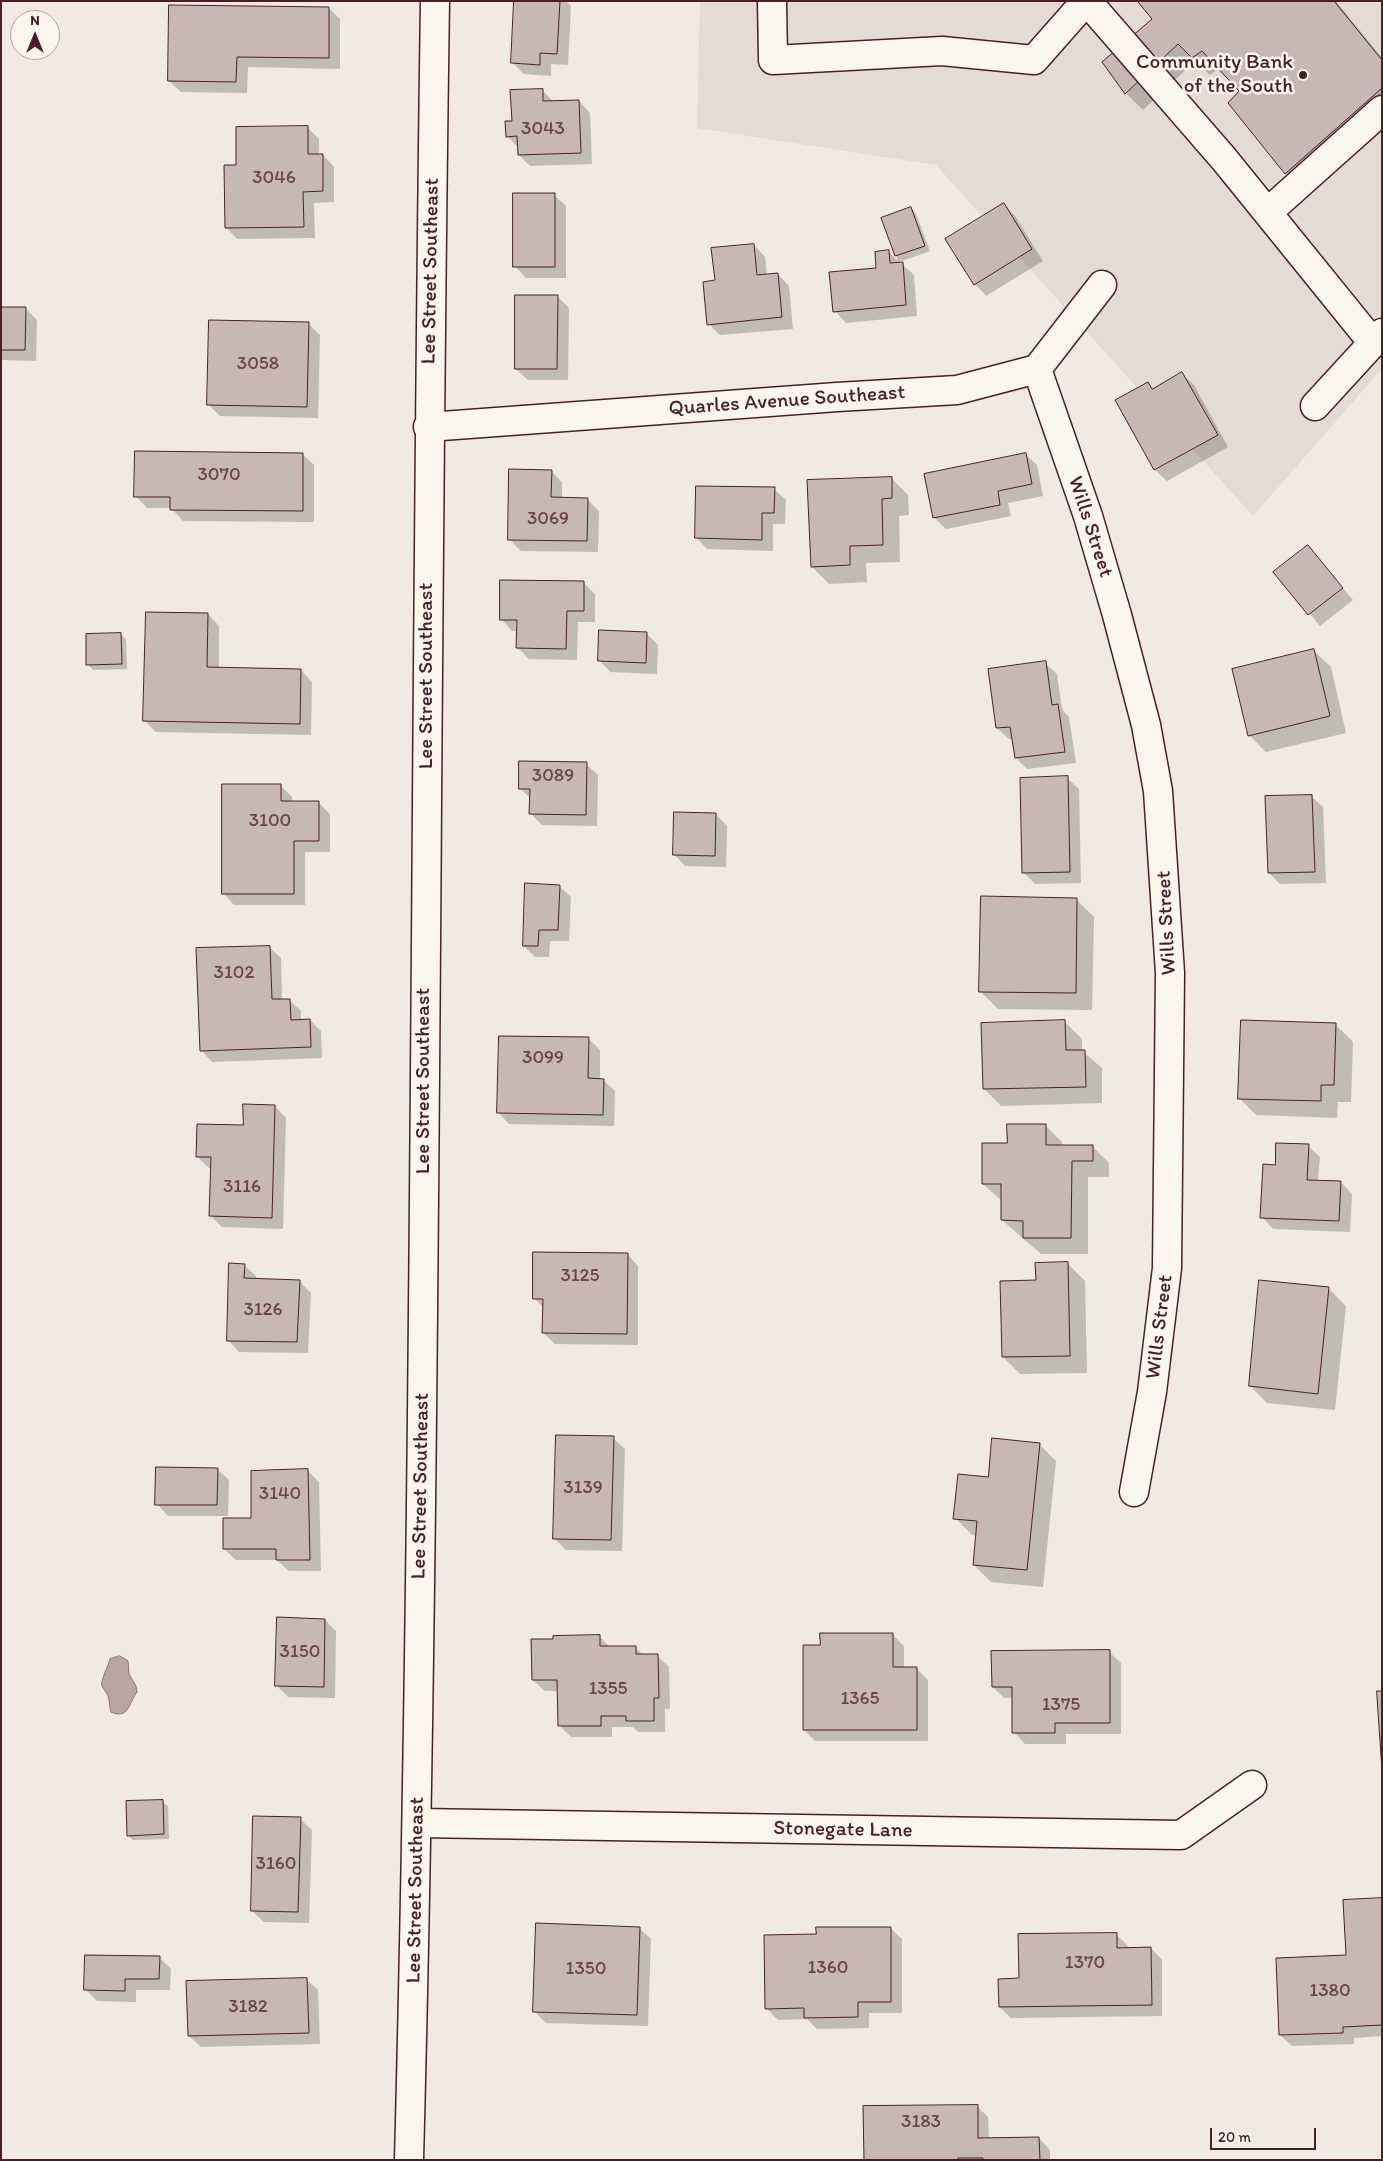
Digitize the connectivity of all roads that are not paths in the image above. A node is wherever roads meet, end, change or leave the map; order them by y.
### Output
1 (435, 1) edge
2 (772, 1) edge
3 (1086, 1) edge
4 (1382, 110) edge
5 (1268, 212) junction
6 (1102, 285) dead end
7 (1377, 338) edge
8 (1037, 369) junction
9 (1315, 406) dead end
10 (428, 427) junction
11 (1134, 1492) dead end
12 (1252, 1785) dead end
13 (418, 1823) junction
14 (409, 2160) edge

1 - 10 street, Lee Street Southeast
2 - 3 street
3 - 5 street
4 - 5 street
5 - 7 street
6 - 8 street
7 - 9 street
8 - 10 street, Quarles Avenue Southeast
8 - 11 street, Wills Street
10 - 13 street, Lee Street Southeast
12 - 13 street, Stonegate Lane
13 - 14 street, Lee Street Southeast

